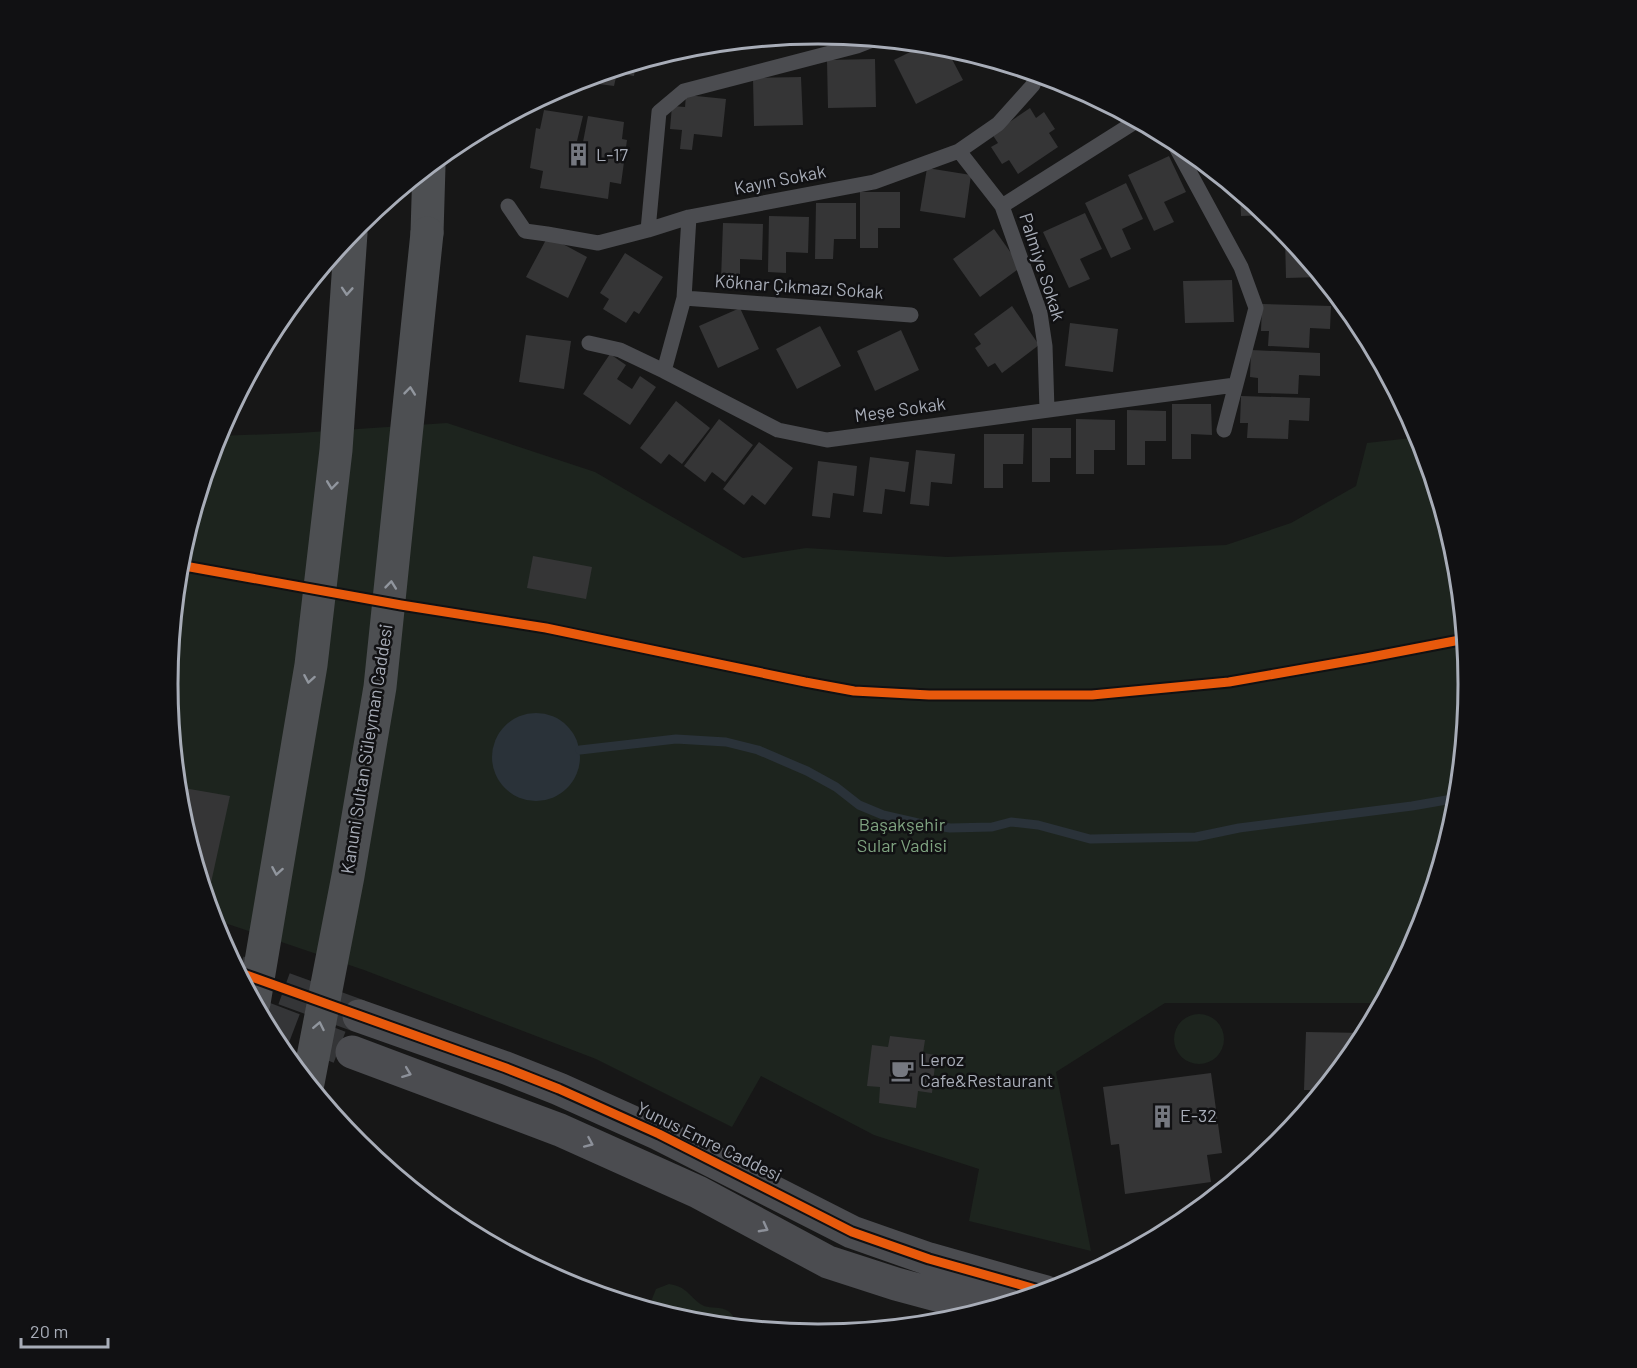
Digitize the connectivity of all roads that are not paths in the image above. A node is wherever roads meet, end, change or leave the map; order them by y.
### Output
1 (860, 45) edge
2 (1034, 81) edge
3 (1131, 125) edge
4 (959, 151) junction
5 (1181, 156) edge
6 (429, 176) edge
7 (508, 206) dead end
8 (1002, 206) junction
9 (689, 217) junction
10 (648, 230) junction
11 (350, 248) edge
12 (684, 298) junction
13 (911, 315) dead end
14 (589, 343) dead end
15 (664, 370) junction
16 (1235, 385) junction
17 (1047, 410) junction
18 (1224, 430) dead end
19 (256, 990) edge
20 (359, 1016) tunnel mouth
21 (352, 1052) tunnel mouth
22 (310, 1074) edge
23 (1032, 1288) edge
24 (974, 1305) edge

1 - 10 lane
2 - 4 lane, Kayın Sokak
3 - 8 lane
4 - 8 lane, Palmiye Sokak
4 - 9 lane, Kayın Sokak
5 - 16 lane
22 -> 6 main road, Kanuni Sultan Süleyman Caddesi, bridge
7 - 10 lane, Kayın Sokak
8 - 17 lane, Palmiye Sokak
9 - 10 lane, Kayın Sokak
9 - 12 lane
11 -> 19 main road, bridge
12 - 13 lane, Köknar Çıkmazı Sokak
12 - 15 lane
14 - 15 lane, Meşe Sokak
15 - 17 lane, Meşe Sokak
16 - 17 lane, Meşe Sokak
16 - 18 lane
20 - 23 street, Yunus Emre Caddesi
21 -> 24 street

